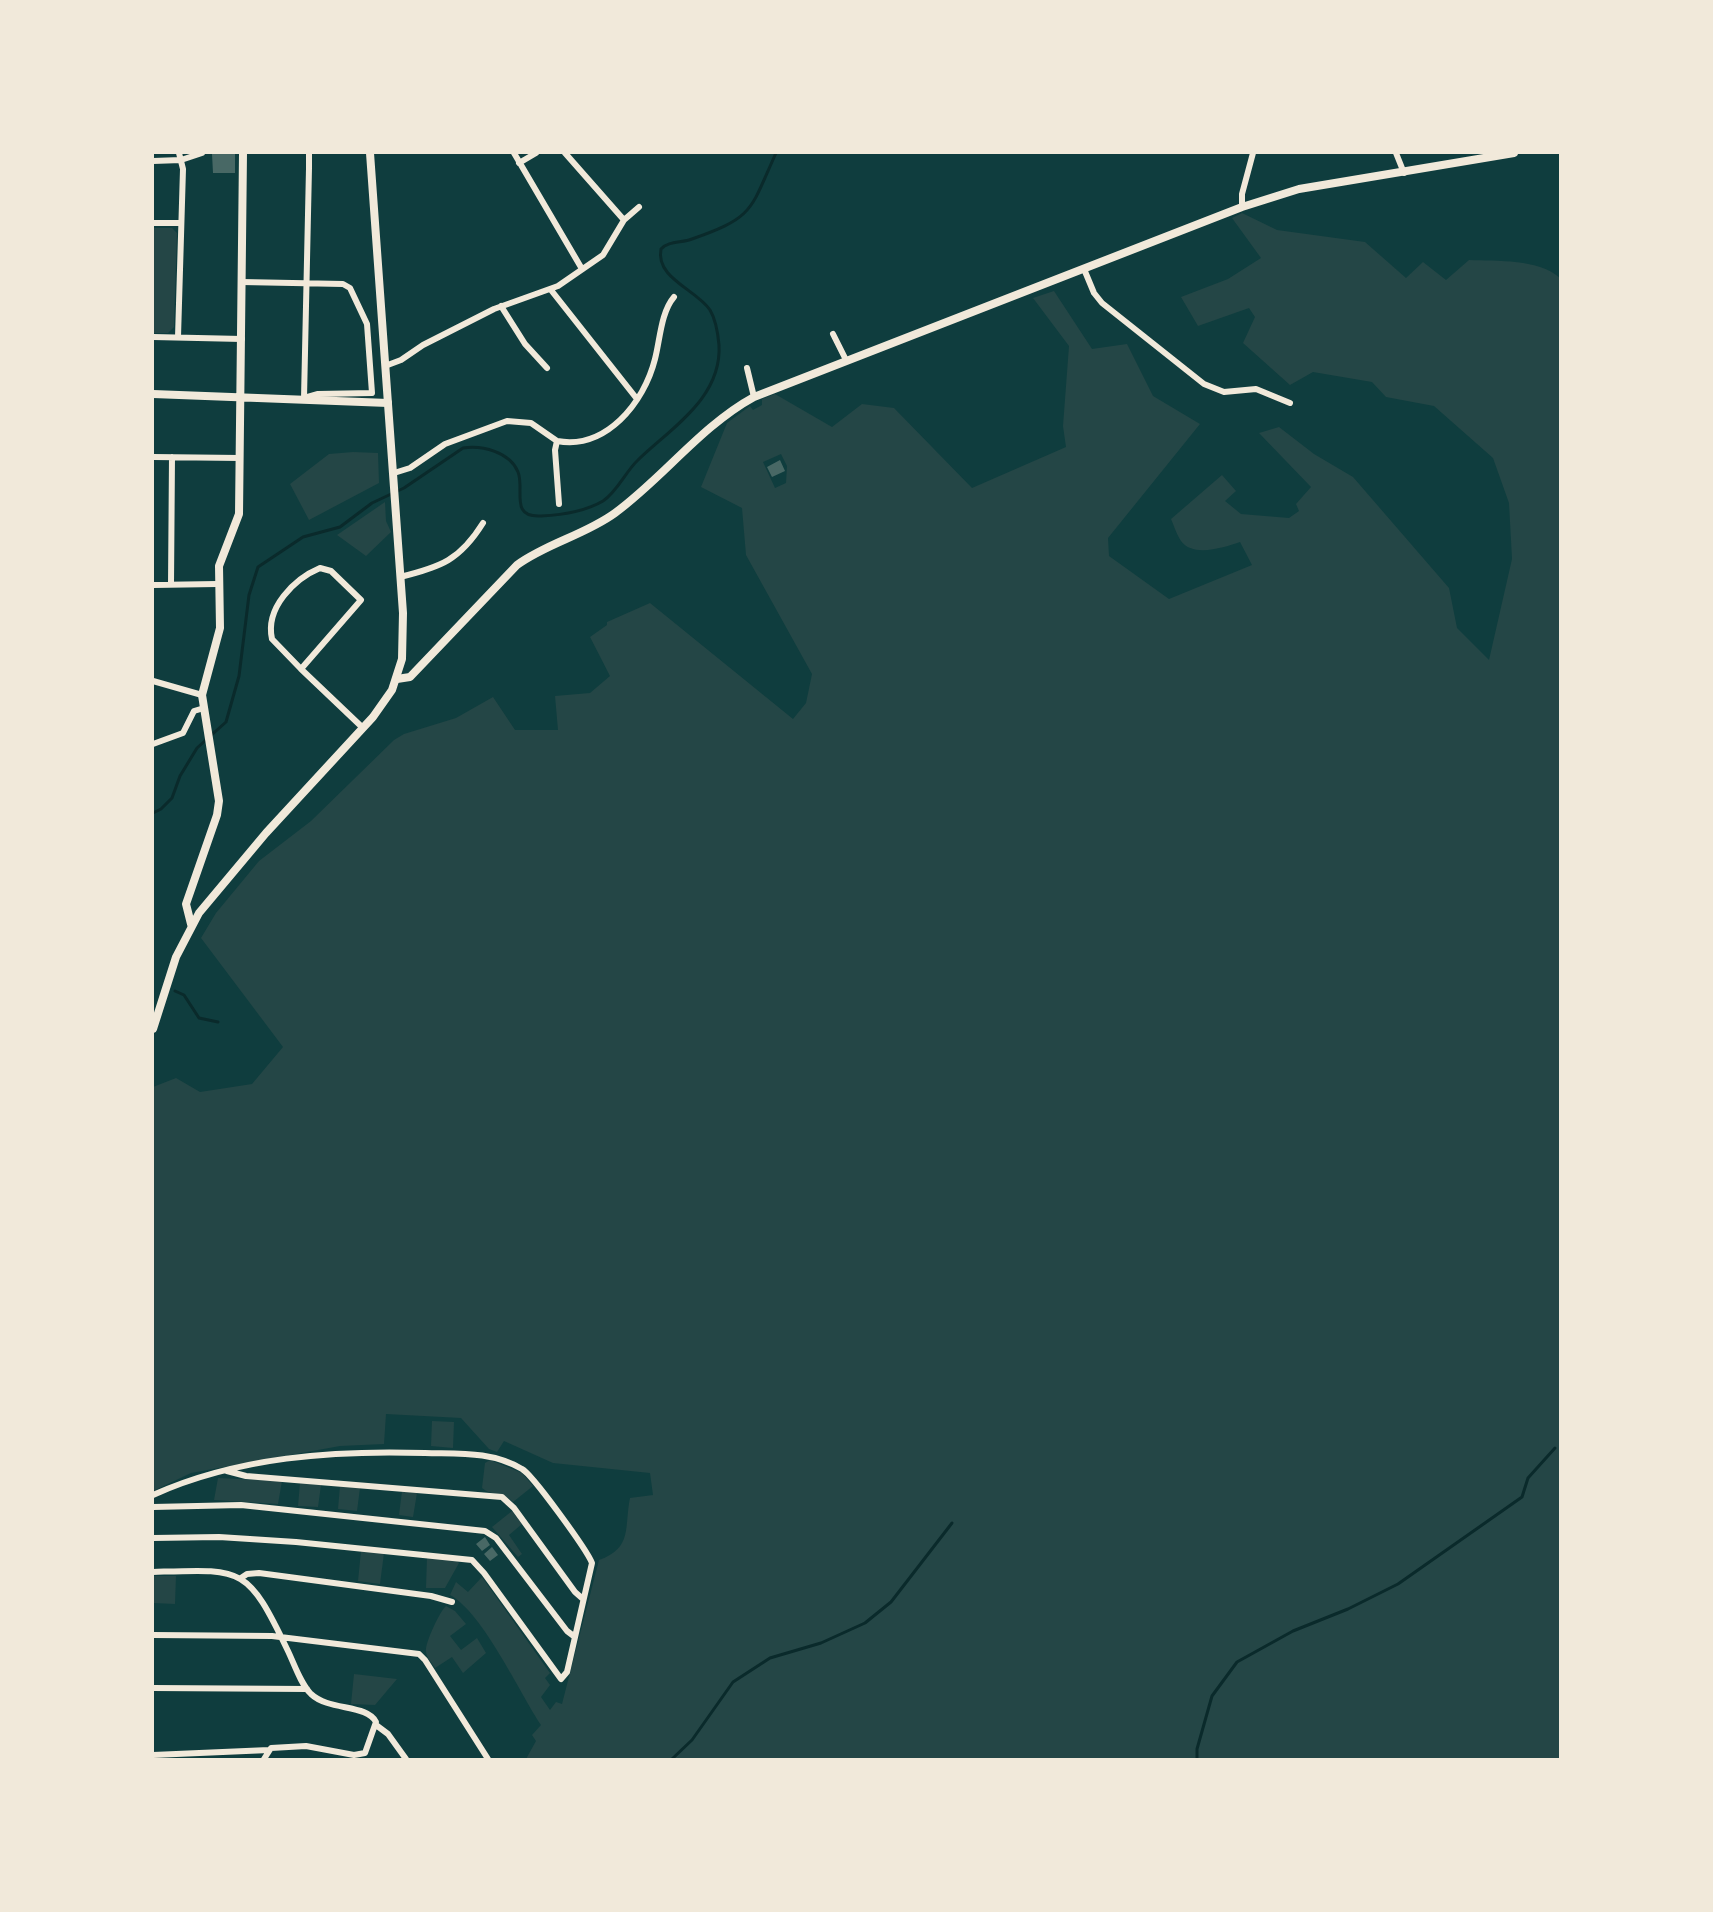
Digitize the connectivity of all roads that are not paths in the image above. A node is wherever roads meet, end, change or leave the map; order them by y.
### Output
1 (179, 153) edge
2 (202, 153) edge
3 (243, 153) edge
4 (309, 153) edge
5 (370, 153) edge
6 (514, 153) edge
7 (536, 153) edge
8 (565, 153) edge
9 (1253, 153) edge
10 (1396, 153) edge
11 (1514, 153) edge
12 (181, 160) junction
13 (153, 161) edge
14 (519, 163) junction
15 (1404, 173) junction
16 (639, 207) dead end
17 (1242, 207) junction
18 (624, 220) junction
19 (153, 223) edge
20 (181, 224) junction
21 (582, 269) junction
22 (1084, 269) junction
23 (242, 282) junction
24 (307, 283) junction
25 (551, 290) junction
26 (674, 297) dead end
27 (501, 306) junction
28 (833, 334) dead end
29 (153, 337) edge
30 (178, 338) junction
31 (242, 339) junction
32 (846, 360) junction
33 (385, 366) junction
34 (547, 368) dead end
35 (747, 368) dead end
36 (153, 394) edge
37 (241, 396) junction
38 (304, 398) junction
39 (753, 398) junction
40 (637, 399) junction
41 (388, 403) junction
42 (1290, 403) dead end
43 (557, 441) junction
44 (153, 457) edge
45 (172, 457) junction
46 (240, 458) junction
47 (394, 473) junction
48 (559, 504) dead end
49 (483, 523) dead end
50 (400, 577) junction
51 (171, 584) junction
52 (217, 584) junction
53 (153, 585) edge
54 (301, 669) junction
55 (397, 679) junction
56 (153, 681) edge
57 (202, 695) junction
58 (204, 708) junction
59 (363, 728) junction
60 (153, 744) edge
61 (191, 924) junction
62 (153, 1029) edge
63 (227, 1470) junction
64 (153, 1495) edge
65 (153, 1507) edge
66 (153, 1538) edge
67 (153, 1572) edge
68 (241, 1578) junction
69 (583, 1599) junction
70 (452, 1602) dead end
71 (153, 1635) edge
72 (282, 1637) junction
73 (575, 1637) junction
74 (153, 1688) edge
75 (307, 1689) junction
76 (376, 1725) junction
77 (268, 1750) junction
78 (153, 1755) edge
79 (366, 1756) edge
80 (264, 1759) edge
81 (406, 1759) edge
82 (488, 1759) edge

1 - 12 street
2 - 12 street
3 - 23 street
4 - 24 street
5 - 33 main road
6 - 14 street
7 - 14 street
8 - 18 street
9 - 17 street
10 - 15 street
11 - 15 street
12 - 13 street
12 - 20 street
14 - 21 street
15 - 17 street
16 - 18 street
17 - 22 street
18 - 21 street
19 - 20 street
20 - 30 street
21 - 25 street
22 - 32 street
22 - 42 street
23 - 24 street
23 - 31 street
24 - 38 street
24 - 38 street
25 - 27 street
25 - 40 street
26 - 40 street
27 - 33 street
27 - 34 street
28 - 32 street
29 - 30 street
30 - 31 street
31 - 37 street
32 - 39 street
33 - 41 main road
35 - 39 street
36 - 37 street
37 - 38 street
37 - 46 street
38 - 41 street
39 - 55 street
40 - 43 street
41 - 47 main road
43 - 47 street
43 - 48 street
44 - 45 street
45 - 46 street
45 - 51 street
46 - 52 street
47 - 50 main road
49 - 50 street
50 - 55 main road
51 - 52 street
51 - 53 street
52 - 57 street
54 - 54 street
54 - 59 street
55 - 59 main road
56 - 57 street
57 - 58 street
58 - 60 street
58 - 61 street
59 - 61 main road
61 - 62 main road
63 - 64 street
63 - 69 street
63 - 69 street
65 - 73 street
66 - 73 street
67 - 68 street
68 - 70 street
68 - 72 street
69 - 73 street
71 - 72 street
72 - 75 street
72 - 82 street
74 - 75 street
75 - 76 street
76 - 79 street
76 - 81 street
77 - 78 street
77 - 79 street
77 - 80 street

